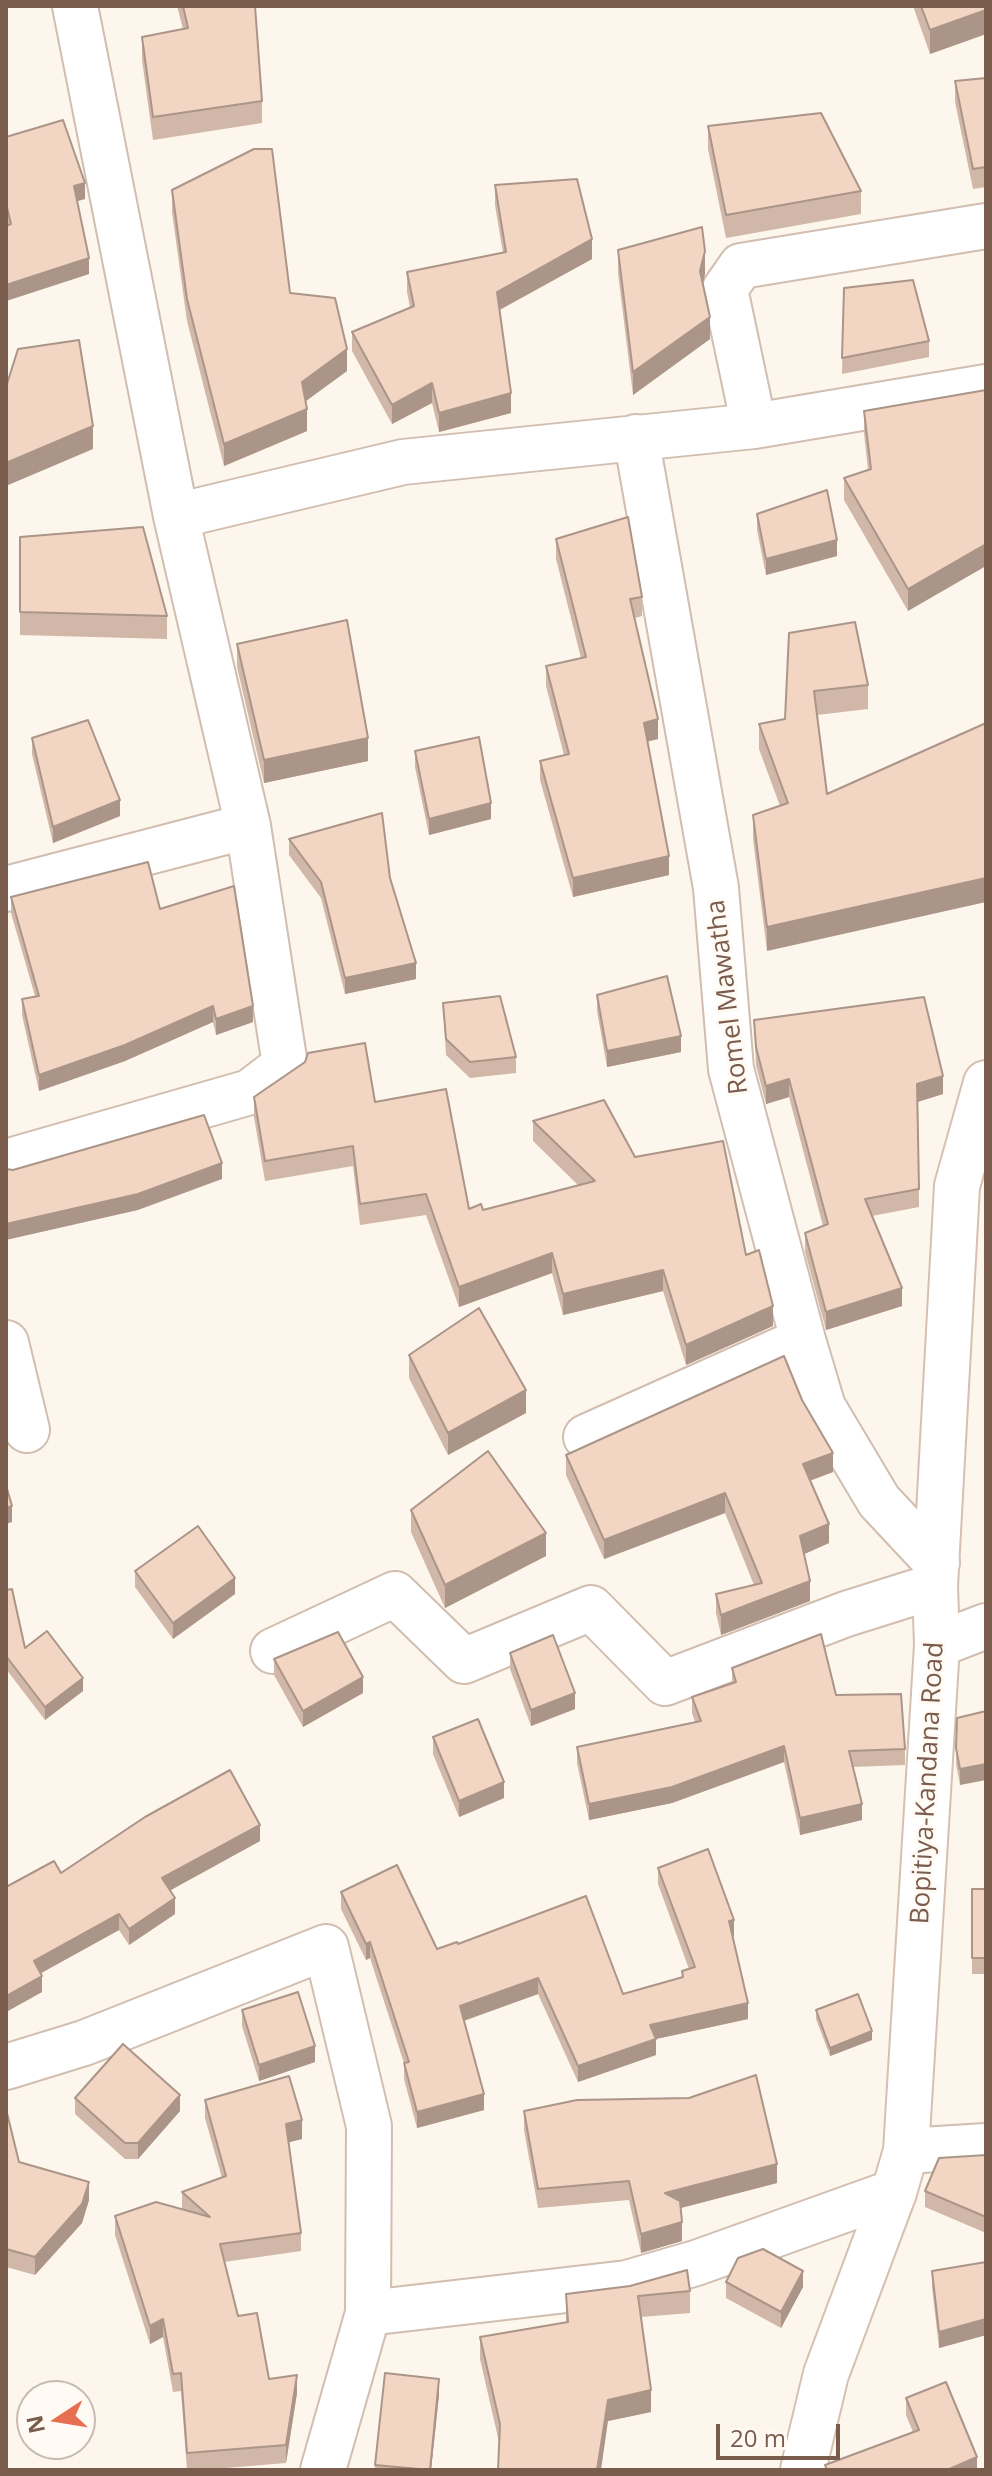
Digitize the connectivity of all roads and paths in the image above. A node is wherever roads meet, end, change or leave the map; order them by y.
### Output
1 (75, 6) edge
2 (986, 226) edge
3 (986, 387) edge
4 (754, 426) junction
5 (636, 437) junction
6 (176, 516) junction
7 (248, 826) junction
8 (6, 889) edge
9 (986, 1083) edge
10 (6, 1162) edge
11 (803, 1340) junction
12 (6, 1343) edge
13 (27, 1430) dead end
14 (586, 1437) dead end
15 (936, 1575) junction
16 (986, 1626) edge
17 (937, 1645) junction
18 (273, 1651) dead end
19 (6, 2067) edge
20 (986, 2146) edge
21 (906, 2151) junction
22 (894, 2192) junction
23 (368, 2313) junction
24 (323, 2470) edge
25 (803, 2470) edge

1 - 6 street
2 - 4 street
3 - 4 street
4 - 5 street
5 - 6 street
5 - 11 street, Romel Mawatha
6 - 7 street
7 - 8 street
7 - 10 street
9 - 15 street, Bopitiya-Kandana Road
11 - 14 street
11 - 15 street, Romel Mawatha
12 - 13 street
15 - 17 street, Bopitiya-Kandana Road
15 - 18 street
16 - 17 street
17 - 21 street, Bopitiya-Kandana Road
19 - 23 street
20 - 21 street
21 - 22 street, Bopitiya-Kandana Road
22 - 23 street
22 - 25 street, Bopitiya-Kandana Road
23 - 24 street

